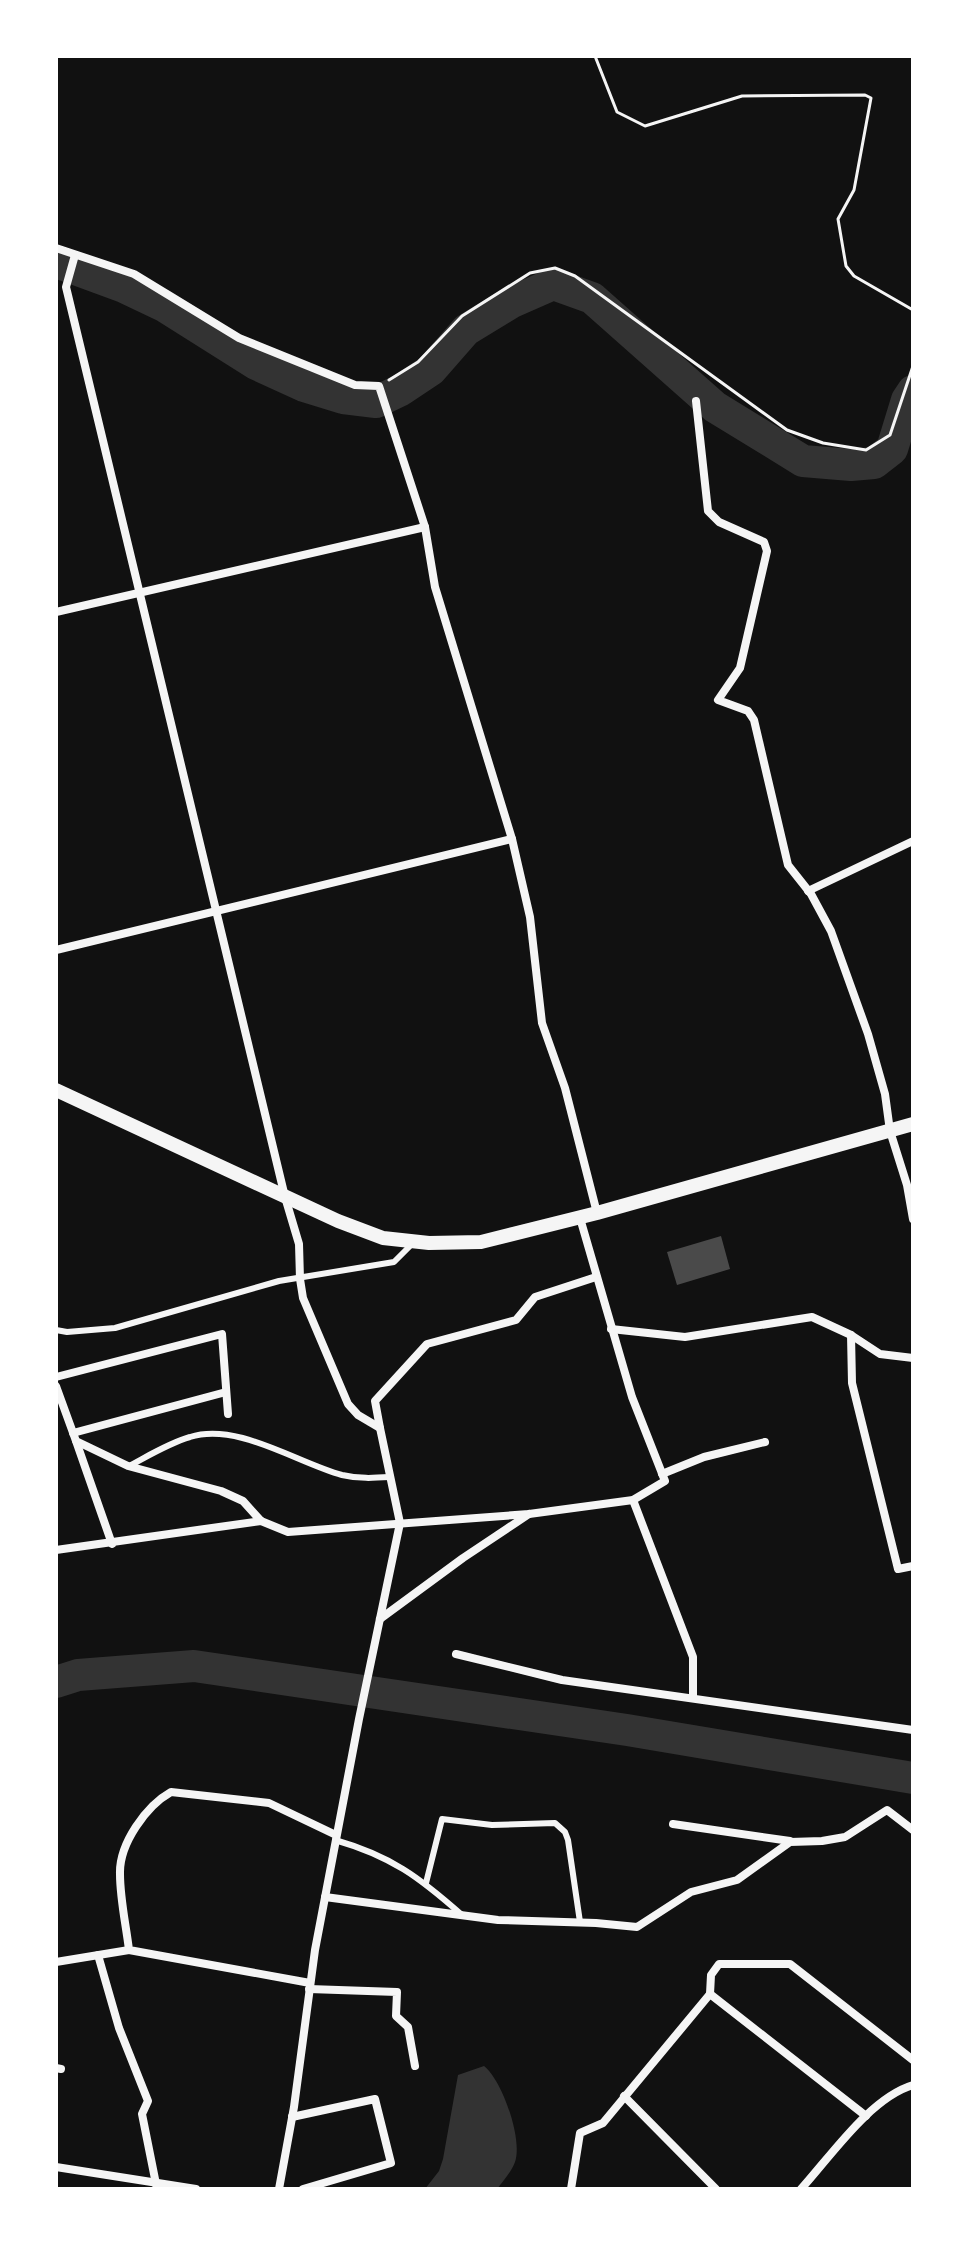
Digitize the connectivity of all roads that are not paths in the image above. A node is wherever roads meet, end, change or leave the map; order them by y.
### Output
1 (56, 248) edge
2 (75, 255) junction
3 (696, 401) dead end
4 (425, 527) junction
5 (141, 591) junction
6 (56, 612) edge
7 (512, 839) junction
8 (913, 841) edge
9 (808, 891) junction
10 (217, 910) junction
11 (56, 950) edge
12 (56, 1090) edge
13 (913, 1124) edge
14 (890, 1131) junction
15 (285, 1197) junction
16 (597, 1213) junction
17 (580, 1218) junction
18 (913, 1219) edge
19 (415, 1242) junction
20 (596, 1277) junction
21 (300, 1279) junction
22 (611, 1329) junction
23 (56, 1330) edge
24 (851, 1335) junction
25 (913, 1358) edge
26 (56, 1377) edge
27 (56, 1386) edge
28 (226, 1392) junction
29 (228, 1414) dead end
30 (380, 1428) junction
31 (75, 1437) junction
32 (765, 1442) dead end
33 (128, 1466) junction
34 (662, 1474) junction
35 (391, 1477) junction
36 (633, 1500) junction
37 (529, 1514) junction
38 (261, 1521) junction
39 (400, 1523) junction
40 (112, 1544) junction
41 (56, 1550) edge
42 (913, 1566) edge
43 (380, 1619) junction
44 (456, 1654) dead end
45 (693, 1698) junction
46 (913, 1730) edge
47 (673, 1824) dead end
48 (913, 1830) edge
49 (336, 1838) junction
50 (790, 1842) junction
51 (426, 1883) junction
52 (325, 1897) junction
53 (462, 1915) junction
54 (580, 1922) junction
55 (129, 1950) junction
56 (98, 1955) junction
57 (56, 1962) edge
58 (309, 1986) junction
59 (710, 1994) junction
60 (913, 2060) edge
61 (415, 2066) dead end
62 (913, 2085) edge
63 (624, 2096) junction
64 (866, 2116) junction
65 (292, 2117) junction
66 (56, 2167) edge
67 (156, 2185) edge
68 (196, 2189) edge
69 (279, 2189) edge
70 (303, 2189) edge
71 (571, 2189) edge
72 (716, 2189) edge
73 (801, 2189) edge

1 - 2 street
2 - 4 street
2 - 5 street
3 - 9 street
4 - 5 street
4 - 7 street
5 - 6 street
5 - 10 street
7 - 10 street
7 - 16 street
8 - 9 street
9 - 14 street
10 - 11 street
10 - 15 street
12 - 15 street
13 - 14 street
14 - 16 street
14 - 18 street
15 - 19 street
15 - 21 street
16 - 17 street
17 - 19 street
17 - 20 street
19 - 21 lane
20 - 22 street
20 - 30 street
21 - 23 lane
21 - 30 street
22 - 24 street
22 - 34 street
24 - 25 street
24 - 42 street
26 - 28 street
27 - 31 street
28 - 29 street
28 - 31 street
30 - 35 street
31 - 33 street
31 - 40 street
32 - 34 street
33 - 35 lane
33 - 38 street
34 - 36 street
35 - 39 street
36 - 37 street
36 - 45 street
37 - 39 street
37 - 43 street
38 - 39 street
38 - 40 street
39 - 43 street
40 - 41 street
43 - 49 street
44 - 45 street
45 - 46 street
47 - 50 street
48 - 50 street
49 - 51 lane
49 - 52 street
49 - 55 street
50 - 54 street
51 - 53 lane
51 - 54 lane
52 - 53 street
52 - 58 street
53 - 54 street
55 - 56 street
55 - 58 street
56 - 57 street
56 - 67 street
58 - 61 street
58 - 65 street
59 - 60 street
59 - 63 street
59 - 64 street
62 - 64 street
63 - 71 street
63 - 72 street
64 - 73 street
65 - 69 street
65 - 70 street
66 - 67 street
67 - 68 street

